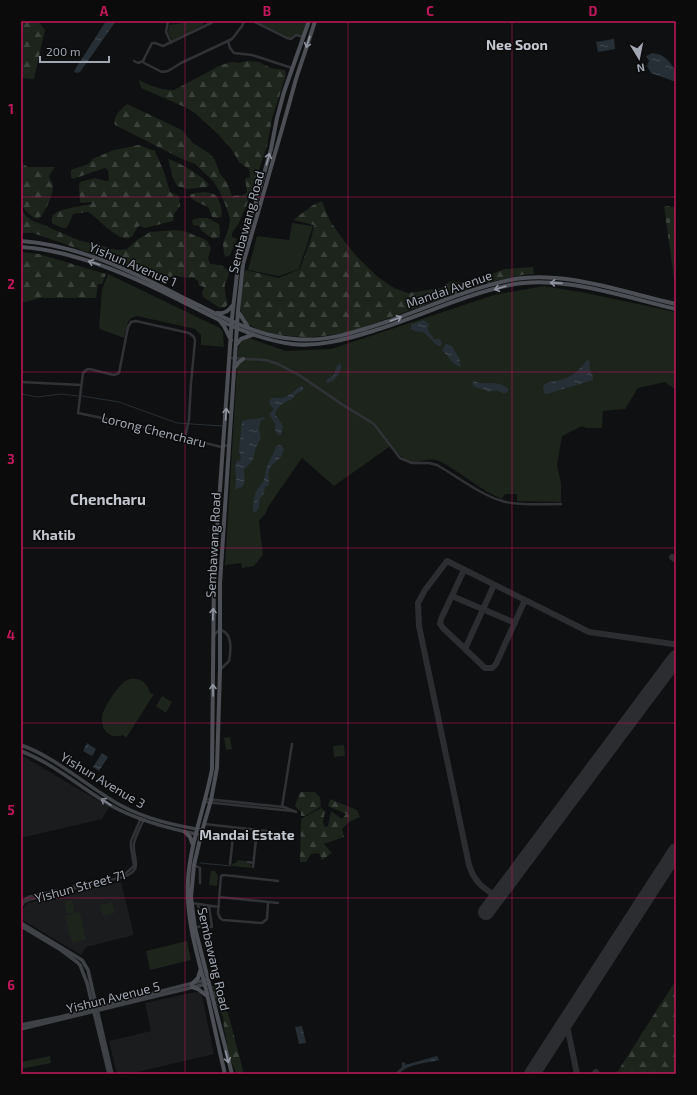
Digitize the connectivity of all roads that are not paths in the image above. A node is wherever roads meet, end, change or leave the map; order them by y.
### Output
1 (168, 21) edge
2 (213, 21) edge
3 (244, 21) edge
4 (253, 21) edge
5 (308, 21) edge
6 (315, 21) edge
7 (304, 37) junction
8 (228, 41) junction
9 (171, 43) junction
10 (134, 61) dead end
11 (143, 61) junction
12 (292, 68) junction
13 (284, 92) junction
14 (293, 93) junction
15 (282, 98) junction
16 (290, 102) junction
17 (21, 241) edge
18 (21, 247) edge
19 (676, 304) edge
20 (233, 305) junction
21 (676, 309) edge
22 (238, 311) junction
23 (212, 312) junction
24 (219, 320) junction
25 (232, 321) junction
26 (237, 324) junction
27 (232, 326) junction
28 (249, 328) junction
29 (237, 329) junction
30 (252, 335) junction
31 (231, 341) junction
32 (236, 345) junction
33 (230, 358) junction
34 (236, 359) junction
35 (243, 359) junction
36 (235, 368) junction
37 (21, 382) edge
38 (81, 385) junction
39 (184, 438) junction
40 (229, 445) junction
41 (224, 447) junction
42 (561, 504) dead end
43 (219, 630) junction
44 (213, 636) junction
45 (220, 670) junction
46 (292, 744) dead end
47 (21, 745) edge
48 (21, 751) edge
49 (208, 801) junction
50 (217, 802) junction
51 (282, 807) junction
52 (143, 818) junction
53 (204, 824) junction
54 (191, 828) joint
55 (234, 828) junction
56 (257, 830) junction
57 (199, 831) junction
58 (267, 831) dead end
59 (185, 832) junction
60 (193, 846) junction
61 (133, 847) junction
62 (236, 861) dead end
63 (248, 862) dead end
64 (194, 865) junction
65 (278, 881) dead end
66 (200, 883) dead end
67 (219, 897) junction
68 (268, 902) junction
69 (21, 903) edge
70 (192, 903) junction
71 (278, 903) dead end
72 (198, 904) junction
73 (210, 906) junction
74 (21, 907) edge
75 (219, 907) junction
76 (21, 923) edge
77 (21, 926) edge
78 (201, 926) junction
79 (195, 928) junction
80 (200, 971) junction
81 (206, 982) junction
82 (192, 986) junction
83 (207, 996) junction
84 (95, 1009) junction
85 (21, 1025) edge
86 (21, 1029) edge
87 (111, 1074) edge
88 (225, 1074) edge
89 (232, 1074) edge

1 - 9 street
2 - 9 street
3 - 8 street
4 - 7 street
5 - 7 main road, Sembawang Road
6 -> 14 main road, Sembawang Road
7 - 12 main road, Sembawang Road
8 - 11 street
8 - 12 street
9 - 11 street
10 - 11 street
12 - 13 main road, Sembawang Road
13 - 14 main road
13 - 15 main road, Sembawang Road
14 - 16 main road, Sembawang Road
15 - 16 main road
20 -> 15 main road, Sembawang Road
16 - 22 main road, Sembawang Road
17 - 23 main road, Yishun Avenue 1
24 -> 18 main road, Yishun Avenue 1
28 -> 19 main road, Mandai Avenue
20 - 23 main road
20 - 25 main road, Sembawang Road
21 -> 30 main road, Mandai Avenue
22 - 26 main road, Sembawang Road
22 - 28 main road
23 - 25 main road, Yishun Avenue 1
24 - 27 main road, Yishun Avenue 1
24 - 31 main road
25 - 26 main road, Mandai Avenue
25 - 27 main road, Sembawang Road
26 - 28 main road, Mandai Avenue
26 - 29 main road, Sembawang Road
27 - 29 main road, Mandai Avenue
27 - 31 main road, Sembawang Road
29 - 30 main road, Mandai Avenue
29 - 32 main road, Sembawang Road
30 - 32 main road
31 - 33 main road, Sembawang Road
32 - 34 main road, Sembawang Road
33 - 34 street
41 -> 33 main road, Sembawang Road
34 - 35 street
34 - 36 main road, Sembawang Road
35 - 36 main road
35 - 42 street
36 - 40 main road, Sembawang Road
37 - 38 street
38 - 39 street, Lorong Chencharu
38 - 39 street
39 - 41 street, Lorong Chencharu
40 - 41 street, Lorong Chencharu
40 - 43 main road, Sembawang Road
44 -> 41 main road, Sembawang Road
43 - 44 street
43 - 45 main road, Sembawang Road
43 - 45 street
49 -> 44 main road, Sembawang Road
45 - 49 main road, Sembawang Road
46 - 51 street
47 - 52 main road, Yishun Avenue 3
52 -> 48 main road, Yishun Avenue 3
49 - 50 street
49 - 53 main road, Sembawang Road
49 - 57 main road, Sembawang Road
50 - 51 street
50 - 51 street
52 - 54 main road, Yishun Avenue 3
52 - 59 main road, Yishun Avenue 3
52 - 61 street, Yishun Street 71
53 - 55 street
53 - 57 main road, Sembawang Road
54 - 57 main road
55 - 56 street
55 - 62 street
56 - 58 street
56 - 63 street
57 - 59 main road, Yishun Avenue 3
57 - 60 main road, Sembawang Road
57 - 64 main road, Sembawang Road
59 - 60 main road
60 - 80 main road, Sembawang Road
61 - 69 street, Yishun Street 71
61 - 74 street, Yishun Street 71
64 - 66 street
64 - 70 main road, Sembawang Road
65 - 67 street
67 - 68 street
67 - 75 street
68 - 71 street
68 - 75 street
70 - 72 street
70 - 79 main road, Sembawang Road
72 - 73 street
72 - 78 street
73 - 75 street
73 - 78 street
76 - 84 main road
77 - 84 main road
78 - 79 street
79 - 81 main road, Sembawang Road
80 - 81 main road, Sembawang Road
80 - 82 main road
81 - 82 main road, Yishun Avenue 5
81 - 83 main road, Sembawang Road
81 -> 89 main road, Sembawang Road
82 - 83 main road
82 - 84 main road, Yishun Avenue 5
83 - 88 main road, Sembawang Road
84 - 85 main road, Yishun Avenue 5
84 - 86 main road, Yishun Avenue 5
84 - 87 main road

